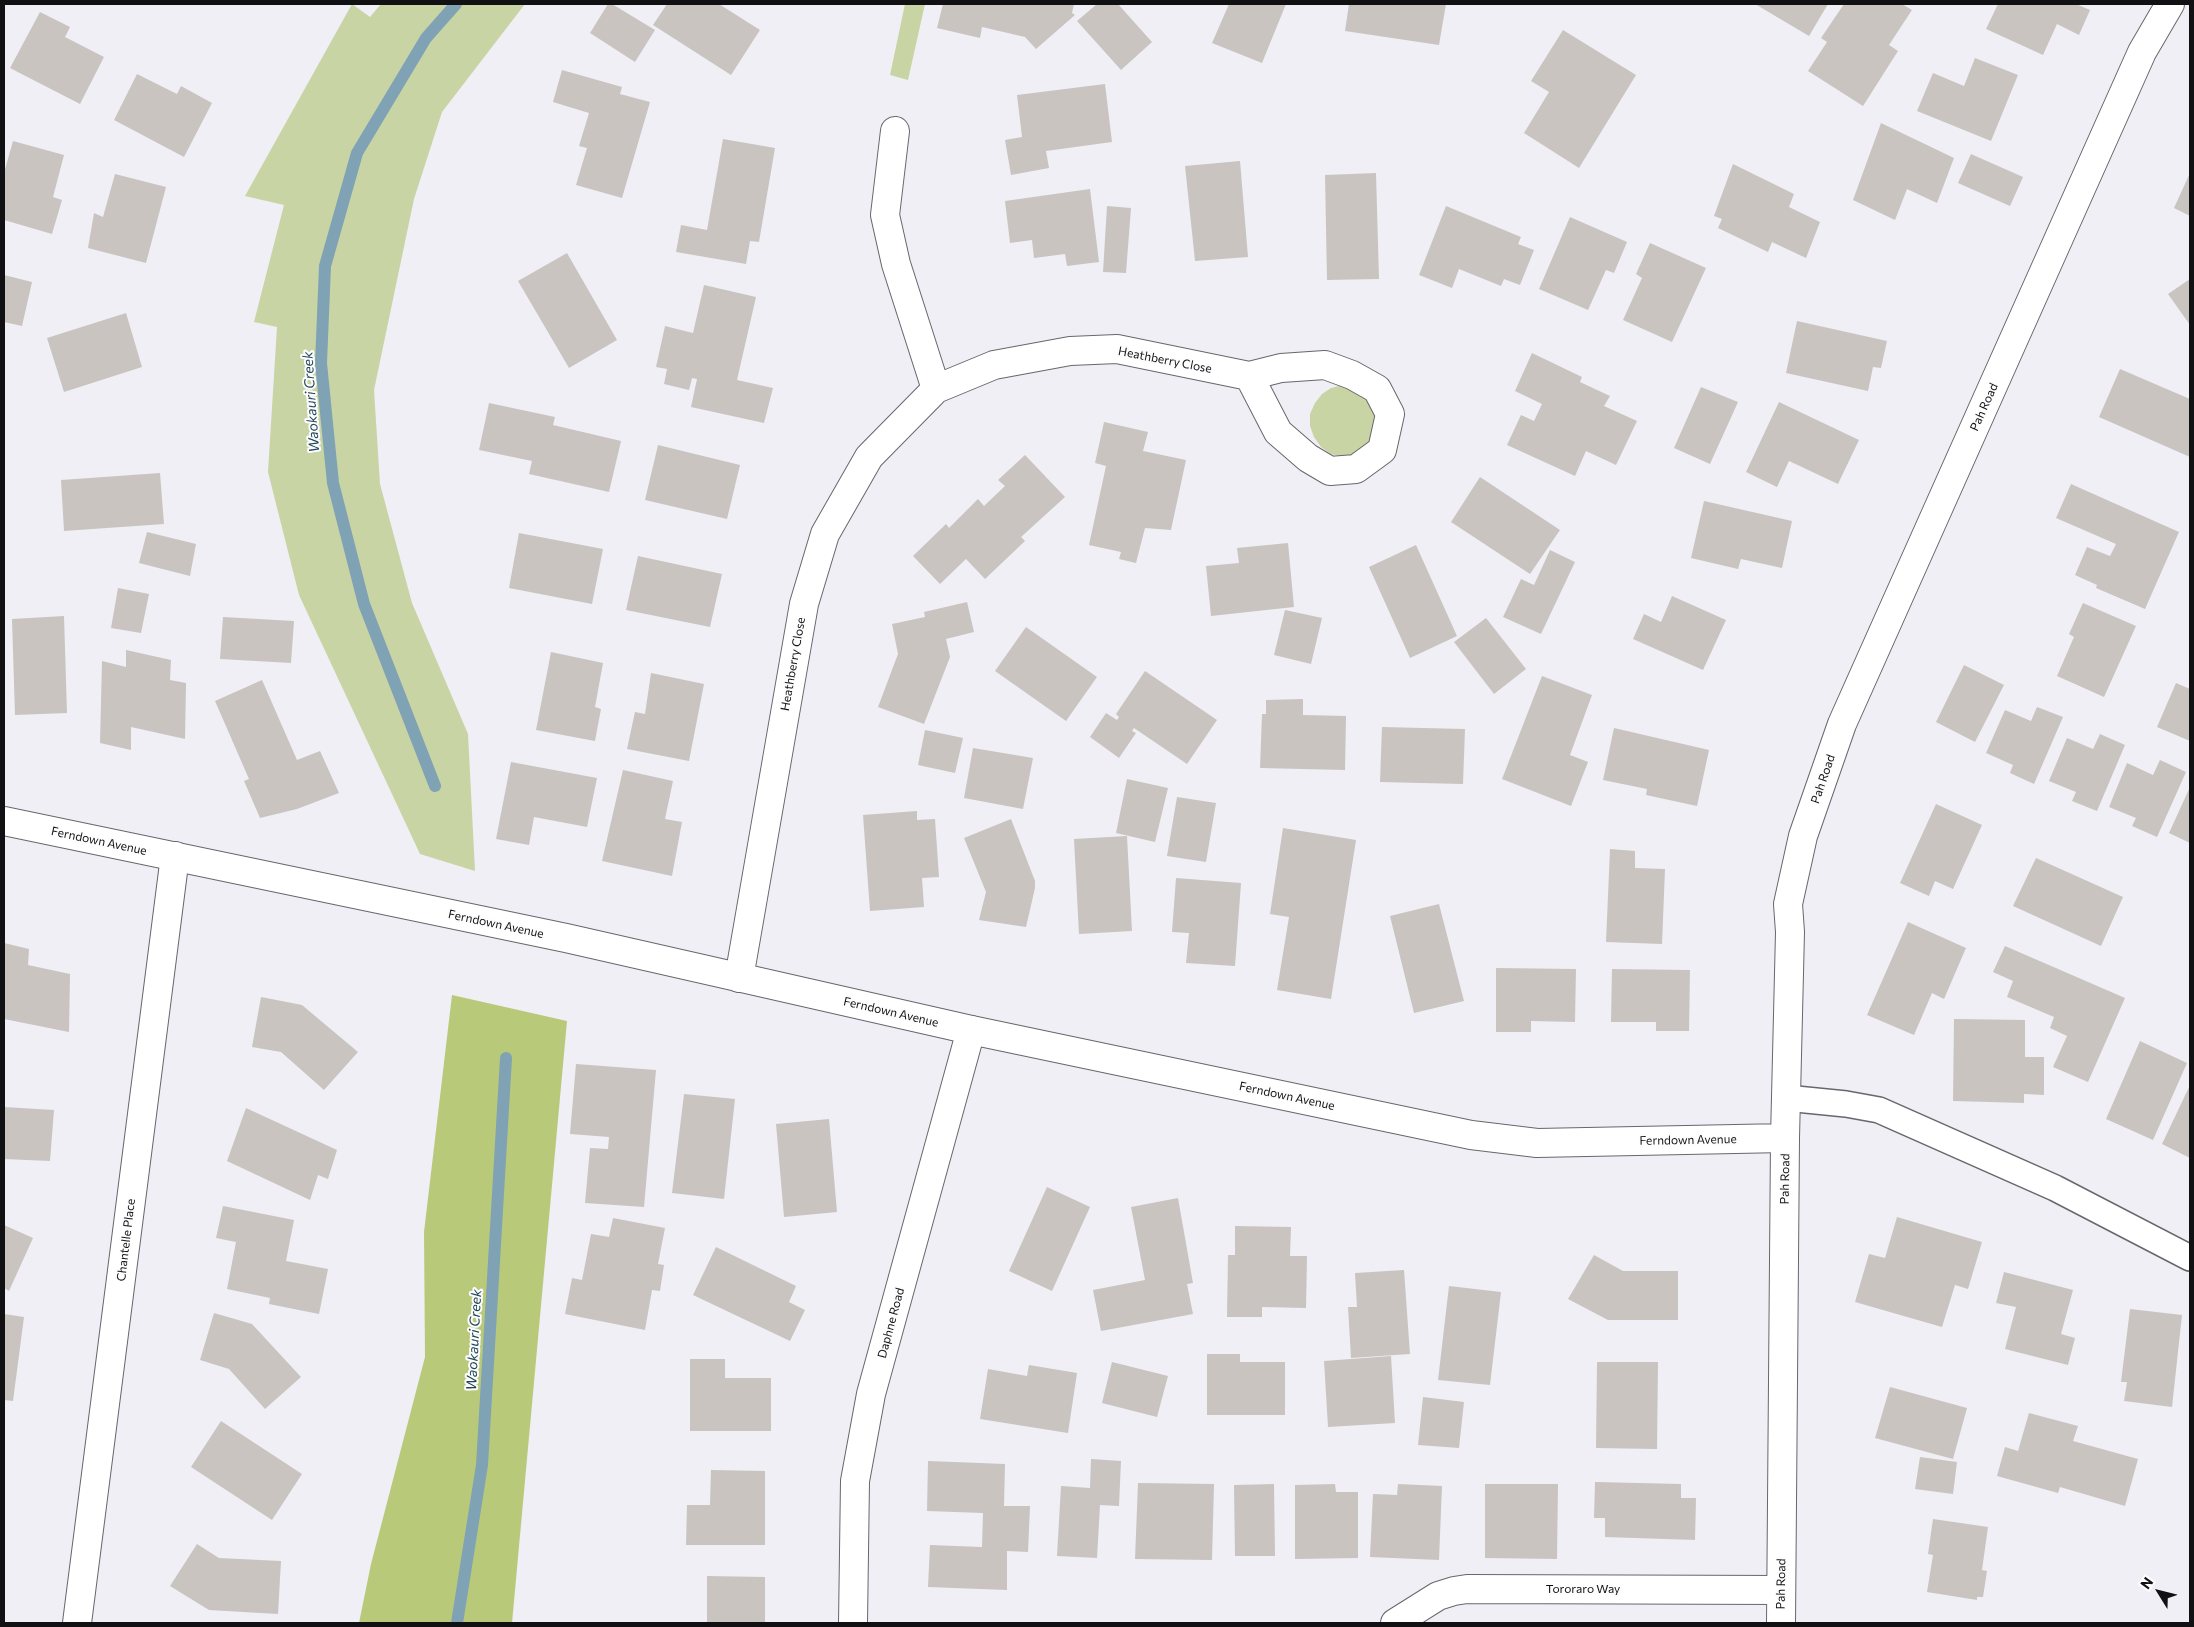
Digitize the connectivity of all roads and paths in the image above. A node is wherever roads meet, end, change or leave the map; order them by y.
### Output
1 (2170, 4) edge
2 (895, 131) dead end
3 (1249, 376) junction
4 (936, 389) junction
5 (4, 821) edge
6 (175, 856) junction
7 (739, 978) junction
8 (971, 1030) junction
9 (1786, 1098) junction
10 (1785, 1138) junction
11 (2190, 1258) edge
12 (1781, 1590) junction
13 (77, 1623) edge
14 (853, 1623) edge
15 (1394, 1623) edge
16 (1780, 1623) edge

1 - 9 street, Pah Road
2 - 4 street
3 - 3 street, Heathberry Close
3 - 4 street, Heathberry Close
4 - 7 street, Heathberry Close
5 - 6 street, Ferndown Avenue
6 - 7 street, Ferndown Avenue
6 - 13 street, Chantelle Place
7 - 8 street, Ferndown Avenue
8 - 10 street, Ferndown Avenue
8 - 14 street, Daphne Road
9 - 10 street, Pah Road
9 - 11 lane
10 - 12 street, Pah Road
12 - 15 street, Tororaro Way
12 - 16 street, Pah Road

